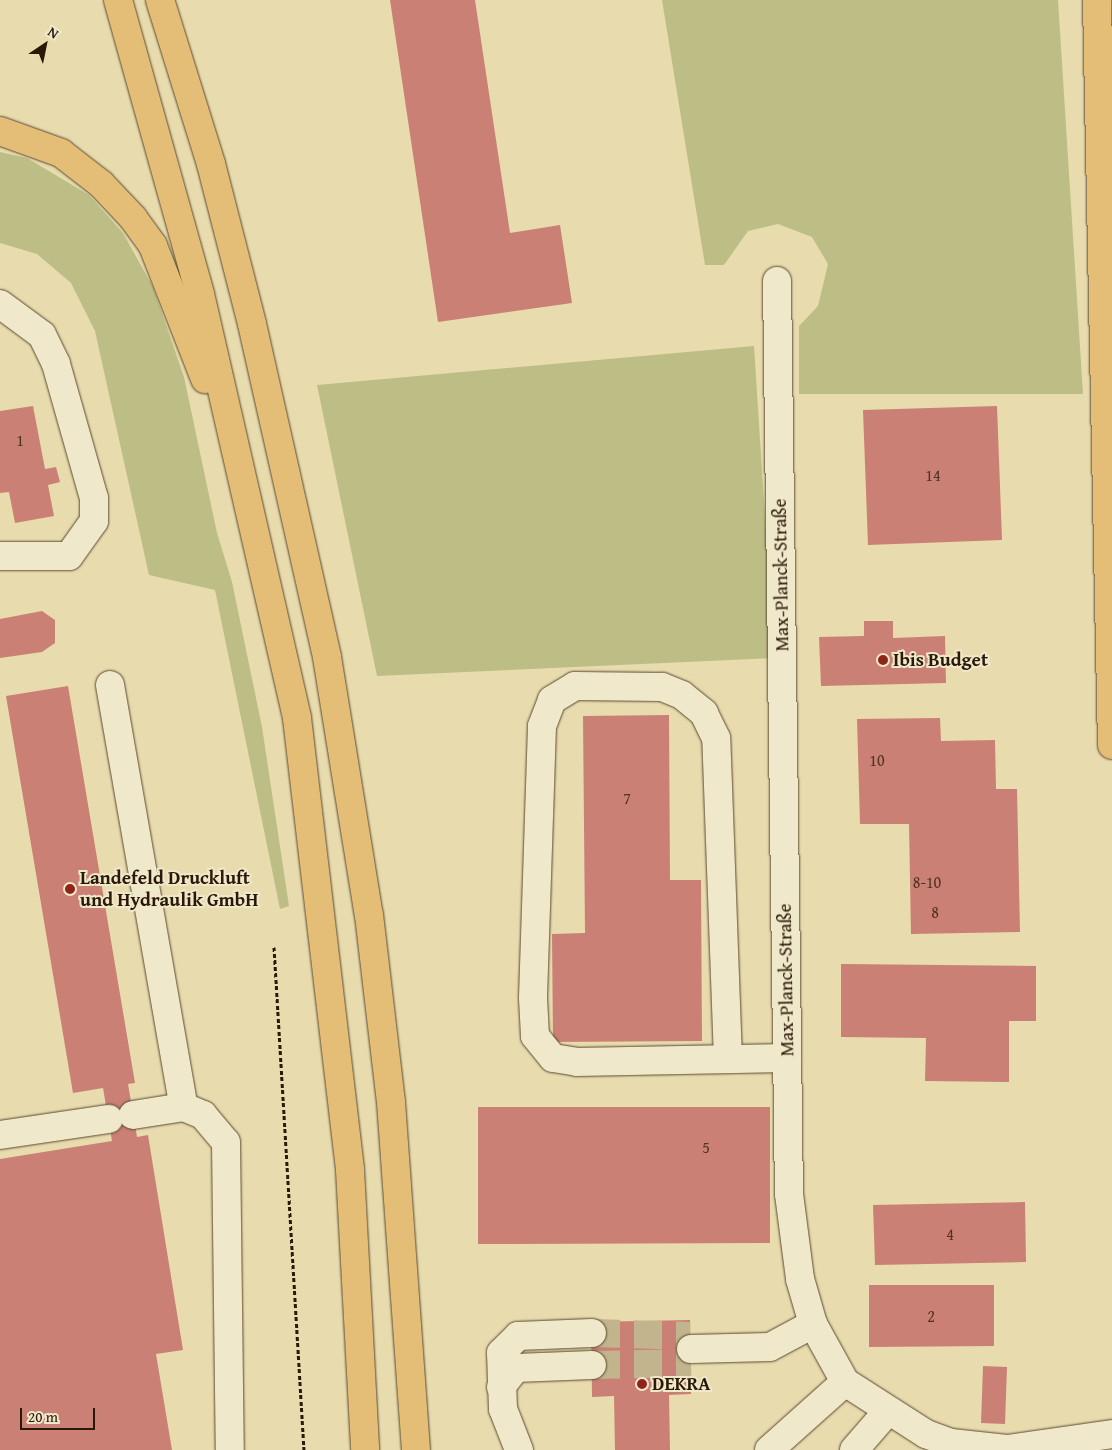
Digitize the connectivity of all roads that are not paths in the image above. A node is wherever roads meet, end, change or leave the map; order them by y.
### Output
1 (118, 0) edge
2 (160, 0) edge
3 (1097, 0) edge
4 (0, 131) edge
5 (777, 281) dead end
6 (0, 304) edge
7 (257, 532) junction
8 (0, 556) edge
9 (110, 685) dead end
10 (1112, 745) edge
11 (787, 1058) junction
12 (728, 1059) junction
13 (184, 1107) junction
14 (0, 1135) edge
15 (814, 1324) junction
16 (592, 1349) tunnel mouth
17 (691, 1349) tunnel mouth
18 (845, 1382) junction
19 (887, 1412) junction
20 (1112, 1434) edge
21 (230, 1450) edge
22 (365, 1450) edge
23 (416, 1450) edge
24 (519, 1450) edge
25 (769, 1450) edge
26 (854, 1450) edge

1 - 7 main road
2 - 23 main road
3 - 10 main road
4 - 7 main road
5 - 11 street, Max-Planck-Straße
6 - 8 street
7 - 22 main road
9 - 13 street
11 - 12 street
11 - 15 street, Max-Planck-Straße
12 - 12 street
13 - 14 street
13 - 21 street
15 - 17 street
15 - 18 street, Max-Planck-Straße
16 - 24 street
18 - 19 street, Max-Planck-Straße
18 - 25 street
19 - 20 street, Max-Planck-Straße
19 - 26 street

